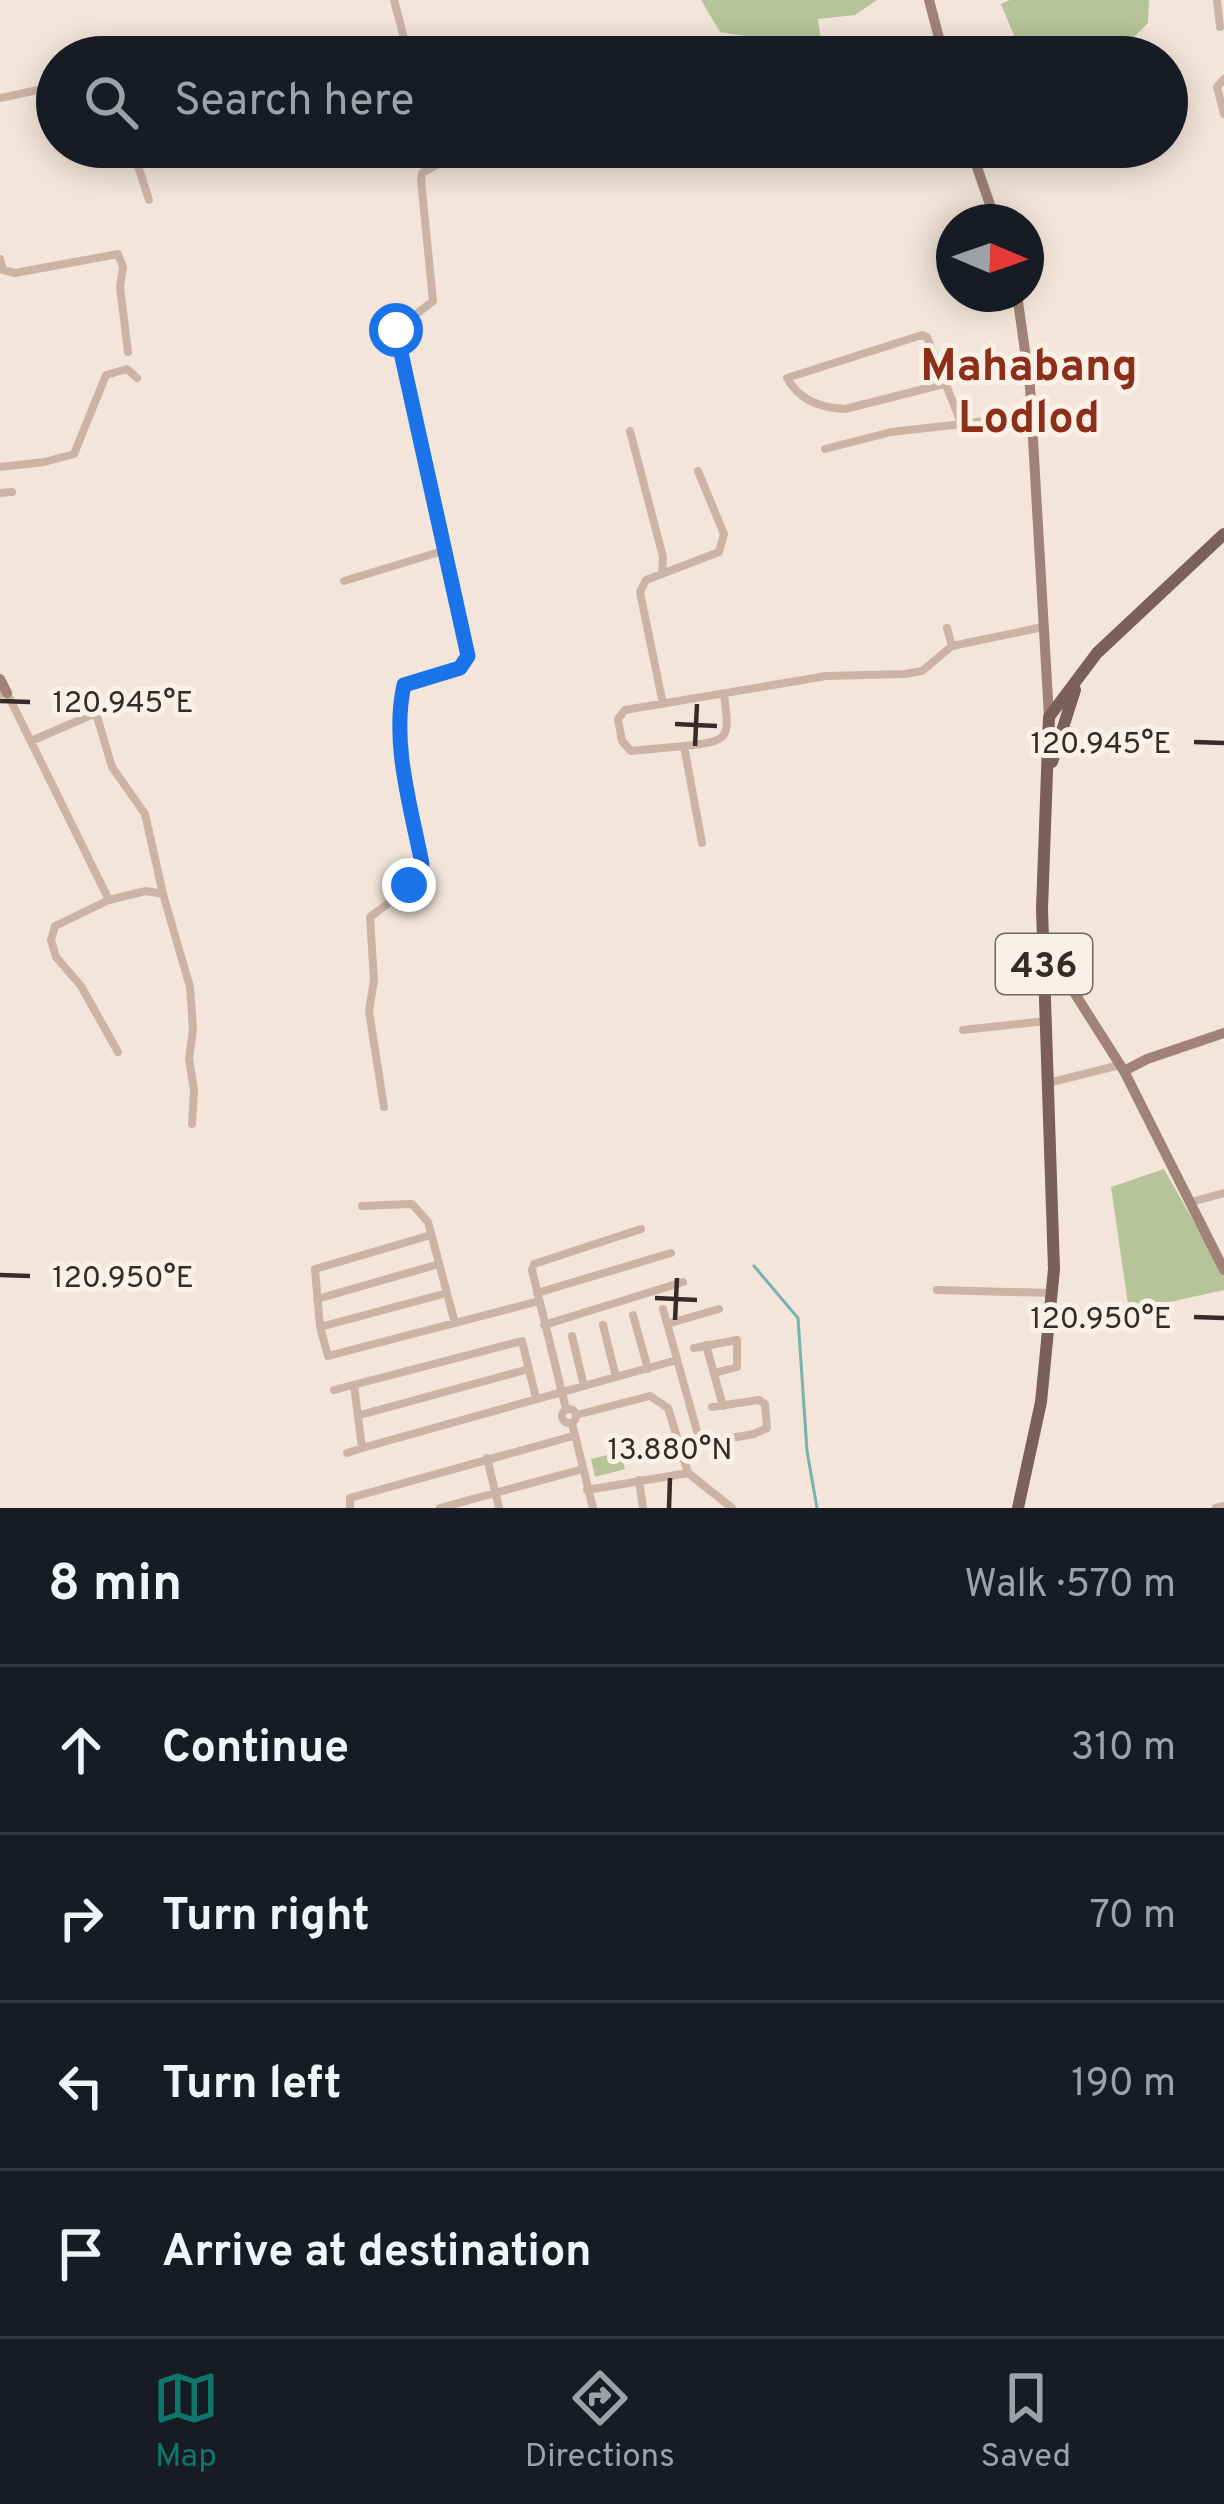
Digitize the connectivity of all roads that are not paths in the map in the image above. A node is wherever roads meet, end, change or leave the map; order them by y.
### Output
1 (394, 0) edge
2 (929, 0) edge
3 (1217, 0) edge
4 (1220, 27) dead end
5 (403, 36) edge
6 (938, 36) edge
7 (1224, 79) edge
8 (36, 90) edge
9 (0, 98) edge
10 (1224, 114) edge
11 (138, 168) edge
12 (431, 168) edge
13 (977, 168) edge
14 (148, 200) dead end
15 (990, 204) edge
16 (0, 259) edge
17 (1019, 312) edge
18 (128, 352) dead end
19 (137, 378) dead end
20 (944, 384) junction
21 (1032, 413) junction
22 (971, 423) junction
23 (630, 431) dead end
24 (825, 449) dead end
25 (0, 466) edge
26 (698, 471) dead end
27 (12, 492) dead end
28 (0, 493) edge
29 (1224, 534) edge
30 (446, 550) junction
31 (662, 574) junction
32 (344, 581) dead end
33 (1045, 627) junction
34 (947, 628) dead end
35 (952, 646) junction
36 (1048, 678) junction
37 (0, 679) edge
38 (1077, 683) junction
39 (3, 694) edge
40 (724, 694) junction
41 (662, 704) junction
42 (1049, 717) junction
43 (31, 741) junction
44 (685, 746) junction
45 (1047, 777) junction
46 (702, 843) dead end
47 (163, 894) junction
48 (110, 900) junction
49 (1043, 961) junction
50 (1047, 1021) junction
51 (963, 1030) dead end
52 (1224, 1033) edge
53 (118, 1052) dead end
54 (1122, 1068) junction
55 (1048, 1083) junction
56 (384, 1107) dead end
57 (192, 1124) dead end
58 (1224, 1193) edge
59 (1188, 1203) junction
60 (362, 1206) dead end
61 (641, 1228) dead end
62 (431, 1234) junction
63 (1218, 1246) edge
64 (671, 1253) dead end
65 (439, 1264) junction
66 (1224, 1270) edge
67 (683, 1282) dead end
68 (937, 1289) dead end
69 (1052, 1292) junction
70 (447, 1294) junction
71 (538, 1297) junction
72 (316, 1299) junction
73 (663, 1309) dead end
74 (719, 1309) dead end
75 (633, 1315) dead end
76 (455, 1323) junction
77 (667, 1324) junction
78 (544, 1325) junction
79 (603, 1325) dead end
80 (320, 1327) junction
81 (572, 1336) dead end
82 (706, 1345) junction
83 (694, 1348) dead end
84 (677, 1360) junction
85 (529, 1369) junction
86 (648, 1369) junction
87 (714, 1373) junction
88 (616, 1377) junction
89 (354, 1385) junction
90 (584, 1386) junction
91 (334, 1390) dead end
92 (560, 1393) junction
93 (536, 1398) junction
94 (360, 1415) junction
95 (574, 1419) junction
96 (573, 1436) junction
97 (700, 1442) junction
98 (680, 1447) junction
99 (362, 1448) junction
100 (347, 1454) dead end
101 (487, 1458) junction
102 (583, 1469) junction
103 (688, 1473) junction
104 (639, 1480) junction
105 (587, 1490) junction
106 (495, 1491) junction
107 (590, 1507) edge
108 (350, 1508) edge
109 (440, 1508) edge
110 (500, 1508) edge
111 (643, 1508) edge
112 (732, 1508) edge
113 (1018, 1508) edge

1 - 5 street
2 - 6 main road
3 - 4 street
7 - 10 street
8 - 9 street
11 - 14 street
12 - 30 street
13 - 15 main road
16 - 18 street
17 - 21 main road, 436
19 - 25 street
20 - 20 street
20 - 22 street
21 - 22 street
21 - 33 main road, 436
22 - 24 street
23 - 31 street
26 - 31 street
27 - 28 street
29 - 38 main road
30 - 32 street
30 - 56 street
31 - 41 street
33 - 35 street
33 - 36 main road, 436
34 - 35 street
35 - 40 street
36 - 38 main road
36 - 42 main road, 436
37 - 39 main road
38 - 42 main road
38 - 45 main road
39 - 43 street
40 - 41 street
40 - 44 street
41 - 44 street
42 - 45 main road, 436
43 - 47 street
43 - 48 street
44 - 46 street
45 - 49 main road, 436
47 - 48 street
47 - 57 street
48 - 53 street
49 - 50 main road, 436
49 - 54 main road
50 - 51 street
50 - 55 main road, 436
52 - 54 main road
54 - 55 street
54 - 59 main road
55 - 69 main road, 436
58 - 59 street
59 - 63 main road
60 - 62 street
61 - 71 street
62 - 65 street
62 - 72 street
63 - 66 main road
64 - 71 street
65 - 70 street
65 - 72 street
67 - 78 street
68 - 69 street
69 - 113 main road, 436
70 - 76 street
70 - 80 street
71 - 76 street
71 - 78 street
72 - 80 street
73 - 77 street
74 - 77 street
75 - 86 street
76 - 80 street
77 - 84 street
78 - 92 street
79 - 88 street
81 - 90 street
82 - 83 street
82 - 87 street
82 - 87 street
84 - 86 street
84 - 97 street
85 - 89 street
85 - 93 street
85 - 94 street
86 - 88 street
87 - 97 street
88 - 90 street
89 - 91 street
89 - 94 street
90 - 92 street
92 - 93 street
92 - 95 street
93 - 99 street
94 - 99 street
95 - 96 street
95 - 98 street
96 - 101 street
96 - 102 street
97 - 98 street
98 - 103 street
99 - 100 street
101 - 106 street
101 - 108 street
102 - 105 street
102 - 106 street
103 - 104 street
103 - 112 street
104 - 105 street
104 - 111 street
105 - 107 street
106 - 109 street
106 - 110 street

